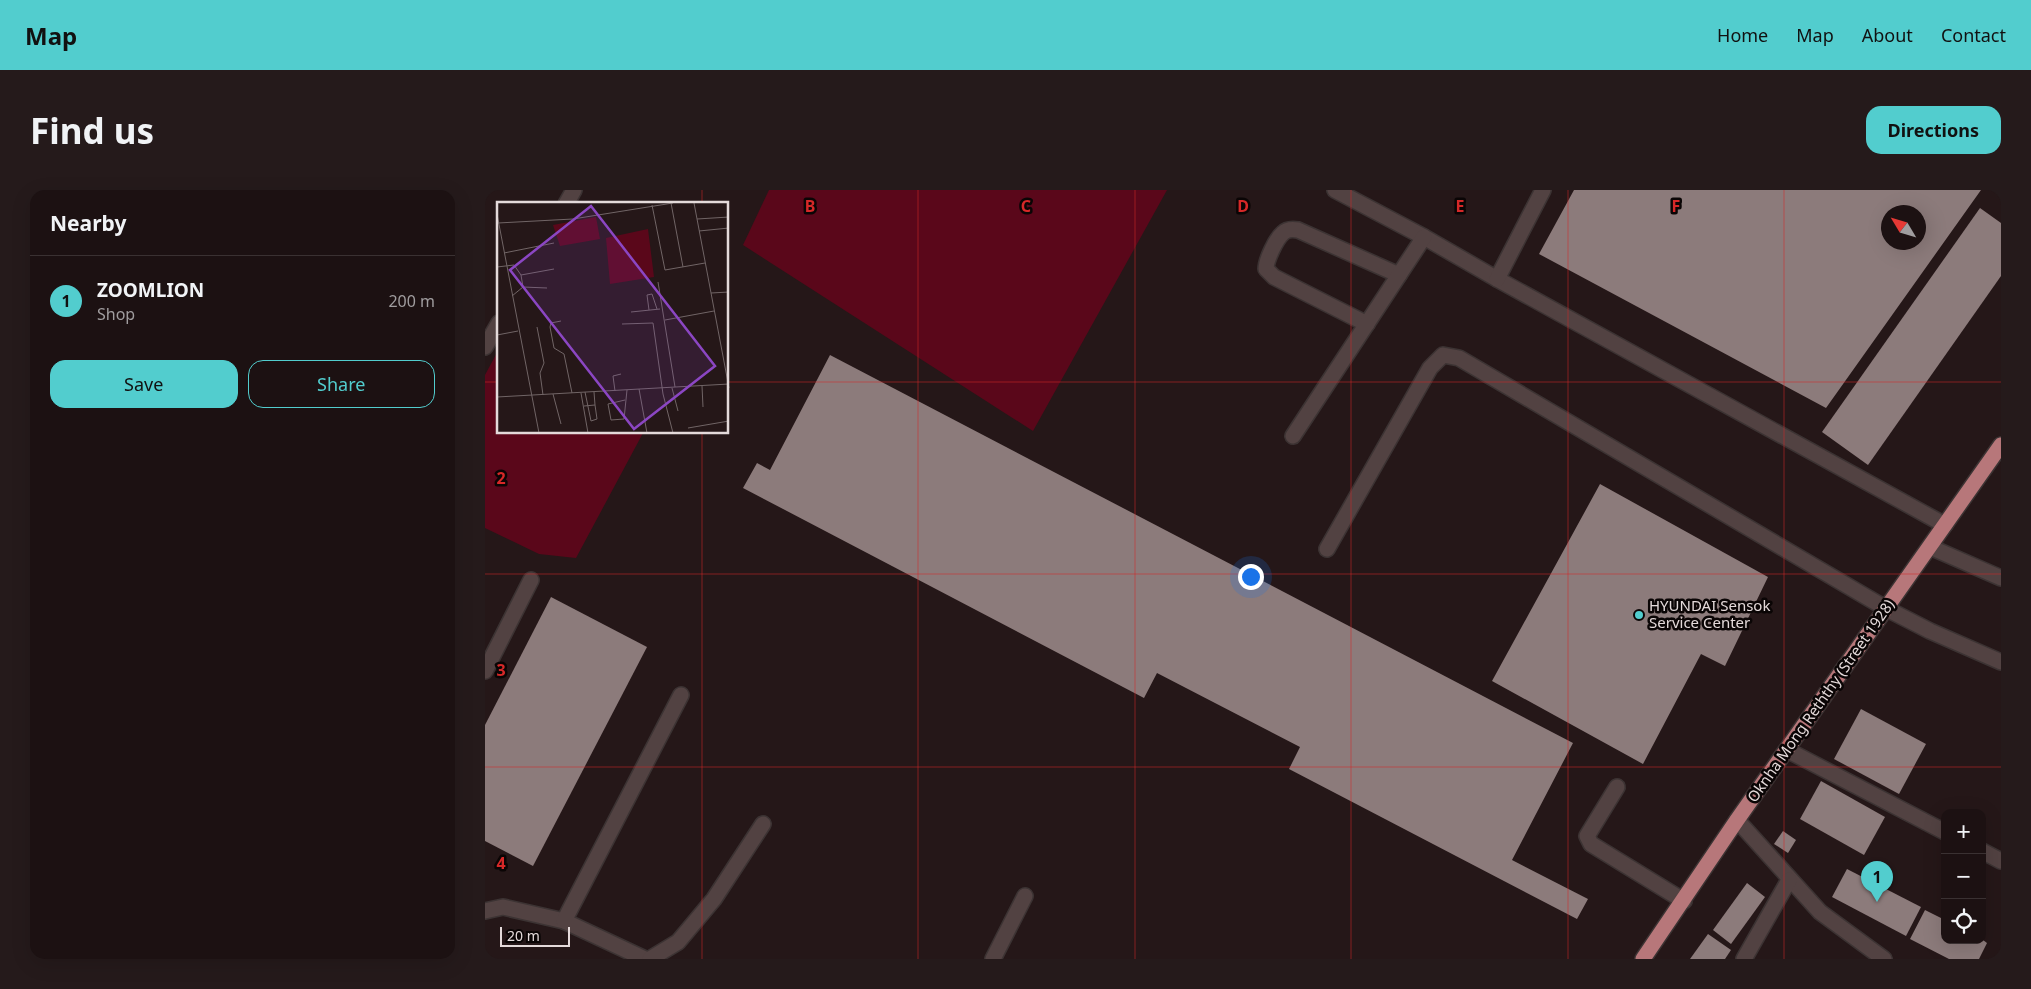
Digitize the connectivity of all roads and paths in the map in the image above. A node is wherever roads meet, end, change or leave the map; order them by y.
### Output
1 (574, 190) edge
2 (1335, 190) edge
3 (1543, 190) edge
4 (567, 202) edge
5 (1424, 237) junction
6 (1399, 275) junction
7 (1497, 279) junction
8 (1367, 324) junction
9 (497, 326) edge
10 (485, 347) edge
11 (1293, 436) dead end
12 (2001, 445) edge
13 (1945, 525) junction
14 (1930, 547) junction
15 (1327, 549) dead end
16 (2001, 578) edge
17 (531, 580) dead end
18 (1887, 608) junction
19 (2001, 662) edge
20 (485, 671) edge
21 (681, 695) dead end
22 (1787, 750) junction
23 (1617, 787) dead end
24 (1737, 820) junction
25 (763, 824) dead end
26 (1941, 830) edge
27 (1986, 853) edge
28 (2001, 861) edge
29 (1789, 880) junction
30 (1025, 896) dead end
31 (1684, 901) junction
32 (485, 911) edge
33 (563, 920) junction
34 (645, 959) edge
35 (649, 959) edge
36 (993, 959) edge
37 (1643, 959) edge
38 (1744, 959) edge
39 (1884, 959) edge

1 - 4 street
2 - 5 street
3 - 7 street
5 - 6 street
5 - 7 street
6 - 8 street
6 - 8 street
7 - 13 street
8 - 11 street
9 - 10 street
12 - 13 main road, Oknha Mong Reththy (Street 1928)
13 - 14 main road, Oknha Mong Reththy (Street 1928)
14 - 16 street
14 - 18 main road, Oknha Mong Reththy (Street 1928)
15 - 18 street
17 - 20 street
18 - 19 street
18 - 22 main road, Oknha Mong Reththy (Street 1928)
21 - 33 street
22 - 24 main road, Oknha Mong Reththy (Street 1928)
22 - 26 street
23 - 31 street
24 - 29 street
24 - 31 main road, Oknha Mong Reththy (Street 1928)
25 - 35 street
27 - 28 street
29 - 38 street
29 - 39 street
30 - 36 street
31 - 37 main road, Oknha Mong Reththy (Street 1928)
32 - 33 street
33 - 34 street

